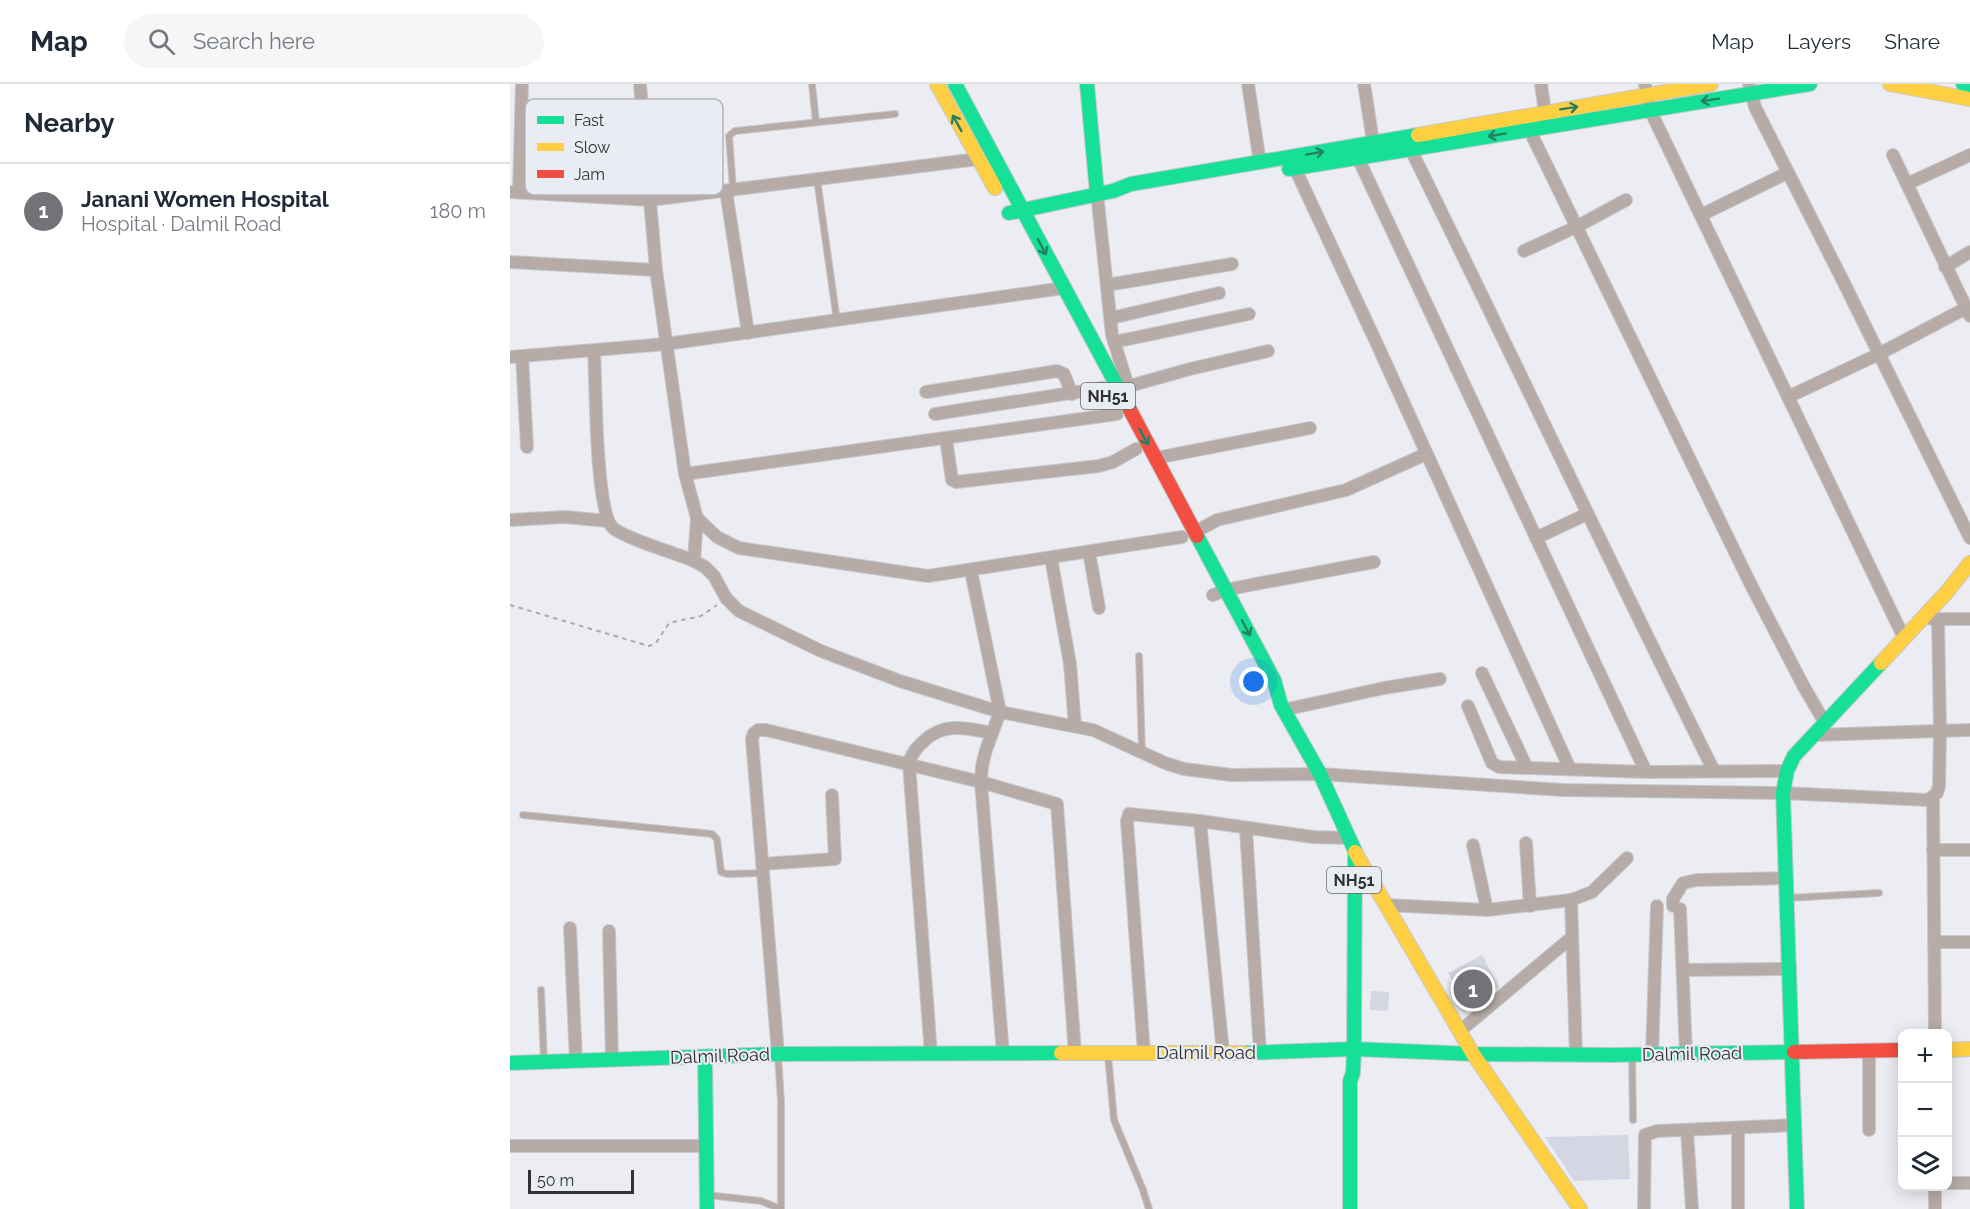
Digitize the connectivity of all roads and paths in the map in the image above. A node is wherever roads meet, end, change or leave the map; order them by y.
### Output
1 (522, 84) edge
2 (640, 84) edge
3 (812, 84) edge
4 (937, 84) edge
5 (955, 84) edge
6 (1087, 84) edge
7 (1248, 84) edge
8 (1364, 84) edge
9 (1541, 84) edge
10 (1711, 84) edge
11 (1810, 84) edge
12 (1890, 84) edge
13 (1963, 84) edge
14 (1970, 85) edge
15 (1645, 89) edge
16 (1750, 89) edge
17 (641, 99) edge
18 (1970, 99) edge
19 (1650, 110) junction
20 (1545, 112) junction
21 (895, 114) dead end
22 (1523, 115) junction
23 (816, 122) junction
24 (1547, 127) junction
25 (1529, 129) junction
26 (1375, 149) junction
27 (1411, 150) junction
28 (1893, 155) dead end
29 (1970, 155) edge
30 (1358, 158) junction
31 (978, 159) junction
32 (1260, 163) junction
33 (1293, 163) junction
34 (1787, 173) junction
35 (816, 179) junction
36 (1907, 184) junction
37 (730, 190) junction
38 (1113, 190) junction
39 (723, 191) edge
40 (514, 192) edge
41 (1097, 193) junction
42 (565, 195) edge
43 (650, 195) edge
44 (690, 195) edge
45 (650, 200) junction
46 (1626, 201) dead end
47 (1016, 212) junction
48 (1701, 215) junction
49 (1578, 226) junction
50 (1524, 251) dead end
51 (1970, 252) edge
52 (510, 262) edge
53 (1232, 264) dead end
54 (1945, 267) junction
55 (656, 270) junction
56 (1107, 285) junction
57 (1058, 289) junction
58 (1219, 293) dead end
59 (1968, 312) edge
60 (1249, 314) dead end
61 (1111, 318) junction
62 (837, 321) junction
63 (748, 333) junction
64 (1114, 342) junction
65 (666, 344) junction
66 (594, 351) junction
67 (1268, 351) dead end
68 (1879, 354) junction
69 (516, 357) edge
70 (1114, 389) junction
71 (926, 392) dead end
72 (1072, 394) junction
73 (1788, 397) junction
74 (935, 414) dead end
75 (1117, 414) junction
76 (1310, 428) dead end
77 (946, 439) junction
78 (526, 447) dead end
79 (1136, 449) junction
80 (1426, 454) junction
81 (1156, 459) junction
82 (685, 474) junction
83 (1587, 514) junction
84 (697, 518) junction
85 (510, 520) edge
86 (608, 521) junction
87 (1189, 535) junction
88 (1536, 538) junction
89 (1970, 538) edge
90 (1089, 552) junction
91 (1051, 558) junction
92 (694, 561) junction
93 (1374, 562) dead end
94 (1970, 563) edge
95 (971, 571) junction
96 (1219, 596) junction
97 (726, 598) junction
98 (510, 605) edge
99 (1099, 608) dead end
100 (1922, 619) junction
101 (1938, 619) junction
102 (1970, 619) edge
103 (1904, 638) junction
104 (1140, 656) dead end
105 (1482, 673) dead end
106 (1440, 679) dead end
107 (1260, 684) dead end
108 (1468, 706) dead end
109 (1282, 708) junction
110 (1000, 712) junction
111 (1825, 723) junction
112 (1075, 726) junction
113 (1970, 730) edge
114 (1940, 731) junction
115 (992, 733) junction
116 (1814, 735) junction
117 (1142, 753) junction
118 (909, 764) junction
119 (1527, 768) junction
120 (1570, 769) junction
121 (1714, 771) junction
122 (1786, 771) junction
123 (1646, 772) junction
124 (1320, 774) junction
125 (981, 782) junction
126 (1783, 793) junction
127 (832, 795) dead end
128 (1933, 798) junction
129 (523, 815) dead end
130 (1200, 821) junction
131 (1246, 829) junction
132 (1526, 843) dead end
133 (1352, 844) junction
134 (1473, 845) dead end
135 (1934, 850) junction
136 (1970, 850) edge
137 (1627, 858) dead end
138 (763, 868) junction
139 (1786, 878) junction
140 (1879, 893) dead end
141 (1787, 898) junction
142 (1571, 900) junction
143 (1386, 905) junction
144 (1530, 906) junction
145 (1657, 906) dead end
146 (1487, 910) junction
147 (570, 928) dead end
148 (609, 931) dead end
149 (1572, 938) junction
150 (1934, 942) junction
151 (1970, 942) edge
152 (1790, 969) junction
153 (1683, 970) junction
154 (541, 990) dead end
155 (1935, 1029) edge
156 (1460, 1031) junction
157 (1354, 1048) junction
158 (1970, 1049) edge
159 (1898, 1050) edge
160 (1952, 1050) edge
161 (1869, 1051) junction
162 (1108, 1053) junction
163 (1144, 1053) junction
164 (1223, 1053) junction
165 (1260, 1053) junction
166 (1793, 1053) junction
167 (778, 1054) junction
168 (931, 1054) junction
169 (1003, 1054) junction
170 (1075, 1054) junction
171 (1473, 1054) junction
172 (1686, 1054) junction
173 (1576, 1055) junction
174 (1632, 1055) junction
175 (1652, 1055) junction
176 (705, 1057) junction
177 (612, 1060) junction
178 (576, 1061) junction
179 (544, 1062) junction
180 (510, 1063) edge
181 (1633, 1120) dead end
182 (1795, 1125) junction
183 (1738, 1128) junction
184 (1688, 1130) junction
185 (1869, 1130) dead end
186 (1356, 1138) junction
187 (510, 1146) edge
188 (706, 1146) junction
189 (1952, 1183) edge
190 (1970, 1183) edge
191 (1935, 1191) edge
192 (707, 1194) junction
193 (707, 1209) edge
194 (781, 1209) edge
195 (1149, 1209) edge
196 (1350, 1209) edge
197 (1362, 1209) edge
198 (1580, 1209) edge
199 (1644, 1209) edge
200 (1692, 1209) edge
201 (1738, 1209) edge
202 (1797, 1209) edge
203 (1935, 1209) edge

1 - 40 street
2 - 17 street
3 - 23 lane
31 -> 4 main road, NH51
5 - 47 main road, NH51
6 - 41 main road
7 - 32 street
8 - 26 street
9 - 20 street
10 - 15 main road
11 - 16 main road
12 - 18 main road
13 - 14 main road
15 - 19 street
20 -> 15 main road
16 -> 19 main road
16 - 34 street
19 - 24 main road
19 - 48 street
20 - 22 main road
20 - 24 street
21 - 23 lane
22 - 25 street
22 - 26 main road
23 - 37 lane
24 - 25 main road
25 -> 27 main road
25 - 49 street
26 - 27 main road
26 - 30 main road
33 -> 26 main road
27 - 83 street
28 - 36 street
29 - 36 street
30 - 33 main road
30 - 88 street
31 - 35 street
31 - 47 main road, NH51
32 - 33 main road
32 - 38 main road
33 - 38 main road
33 - 80 street
34 - 48 street
34 - 68 street
35 - 37 street
35 - 62 lane
36 - 54 street
37 - 39 street
37 - 63 street
38 - 41 main road
41 - 47 main road
41 - 56 street
42 - 45 street
43 - 45 street
44 - 45 street
45 - 55 street
46 - 49 street
47 - 57 main road, NH51
48 - 73 street
49 - 50 street
49 - 111 street
51 - 54 street
52 - 55 street
53 - 56 street
54 - 59 street
55 - 65 street
56 - 61 street
57 - 62 street
57 - 70 main road, NH51
58 - 61 street
59 - 68 street
60 - 64 street
61 - 64 street
62 - 63 street
63 - 65 street
64 - 70 street
65 - 66 street
65 - 82 street
66 - 69 street
66 - 86 street
67 - 70 street
68 - 73 street
68 - 89 street
69 - 78 street
70 - 72 street
70 - 75 main road, NH51
70 -> 81 main road, NH51
71 - 72 street
72 - 74 street
73 - 103 street
75 - 77 street
75 - 79 main road, NH51
76 - 81 street
77 - 79 street
77 - 82 street
79 - 87 main road, NH51
80 - 87 street
80 - 120 street
81 - 87 main road, NH51
82 - 84 street
83 - 88 street
83 - 121 street
84 - 92 street
84 - 95 street
85 - 86 street
86 - 92 street
87 - 90 street
87 - 96 main road, NH51
88 - 123 street
90 - 91 street
90 - 99 street
91 - 95 street
91 - 112 street
92 - 97 street
93 - 96 street
94 - 100 main road
95 - 110 street
96 -> 109 main road, NH51
97 - 98 path
97 - 110 street
100 - 101 street
100 - 103 main road
101 - 102 street
101 - 114 street
103 - 111 main road
104 - 117 lane
105 - 119 street
106 - 109 street
107 - 109 main road, NH51
108 - 119 street
109 - 124 main road, NH51
110 - 112 street
110 - 115 street
111 - 116 main road
112 - 117 street
113 - 114 street
114 - 116 street
114 - 128 street
115 - 118 street
115 - 125 street
116 - 122 main road
117 - 124 street
118 - 125 street
118 - 138 street
118 - 168 street
119 - 120 street
120 - 123 street
121 - 122 street
121 - 123 street
122 - 126 main road
124 - 126 street
124 - 133 main road, NH51
125 - 169 street
125 - 170 street
126 - 128 street
126 - 139 main road
127 - 138 street
128 - 135 street
129 - 138 lane
130 - 131 street
130 - 163 street
130 - 164 street
131 - 133 street
131 - 165 street
132 - 144 street
133 - 143 main road
133 - 157 main road, NH51
134 - 146 street
135 - 136 street
135 - 150 street
137 - 142 street
138 - 167 street
139 - 141 main road
139 - 153 street
140 - 141 lane
141 - 152 main road
142 - 144 street
142 - 149 street
143 - 146 street
143 - 156 main road
144 - 146 street
145 - 175 street
147 - 178 street
148 - 177 street
149 - 156 street
149 - 173 street
150 - 151 street
150 - 155 street
152 - 153 street
152 - 166 main road
153 - 172 street
154 - 179 lane
156 - 171 main road
157 - 165 main road, Dalmil Road
157 - 171 main road, Dalmil Road
157 - 186 main road, NH51
158 - 160 main road
159 - 161 main road, Dalmil Road
161 - 166 main road, Dalmil Road
161 - 185 street
162 - 163 main road, Dalmil Road
162 - 170 main road, Dalmil Road
162 - 195 lane
163 - 164 main road, Dalmil Road
164 - 165 main road, Dalmil Road
166 - 172 main road, Dalmil Road
166 - 182 main road
167 - 168 main road, Dalmil Road
167 - 176 main road, Dalmil Road
167 - 194 lane
168 - 169 main road, Dalmil Road
169 - 170 main road, Dalmil Road
171 - 173 main road, Dalmil Road
171 - 198 main road
172 - 175 main road, Dalmil Road
173 - 174 main road, Dalmil Road
174 - 175 main road, Dalmil Road
174 - 181 lane
176 - 177 main road, Dalmil Road
176 - 188 main road
177 - 178 main road, Dalmil Road
178 - 179 main road, Dalmil Road
179 - 180 main road, Dalmil Road
182 - 183 street
182 - 202 main road
183 - 184 street
183 - 201 street
184 - 199 street
184 - 200 street
186 - 196 main road, NH51
186 - 197 main road, NH51
187 - 188 street
188 - 192 main road
189 - 190 street
191 - 203 street
192 - 193 main road
192 - 194 lane

